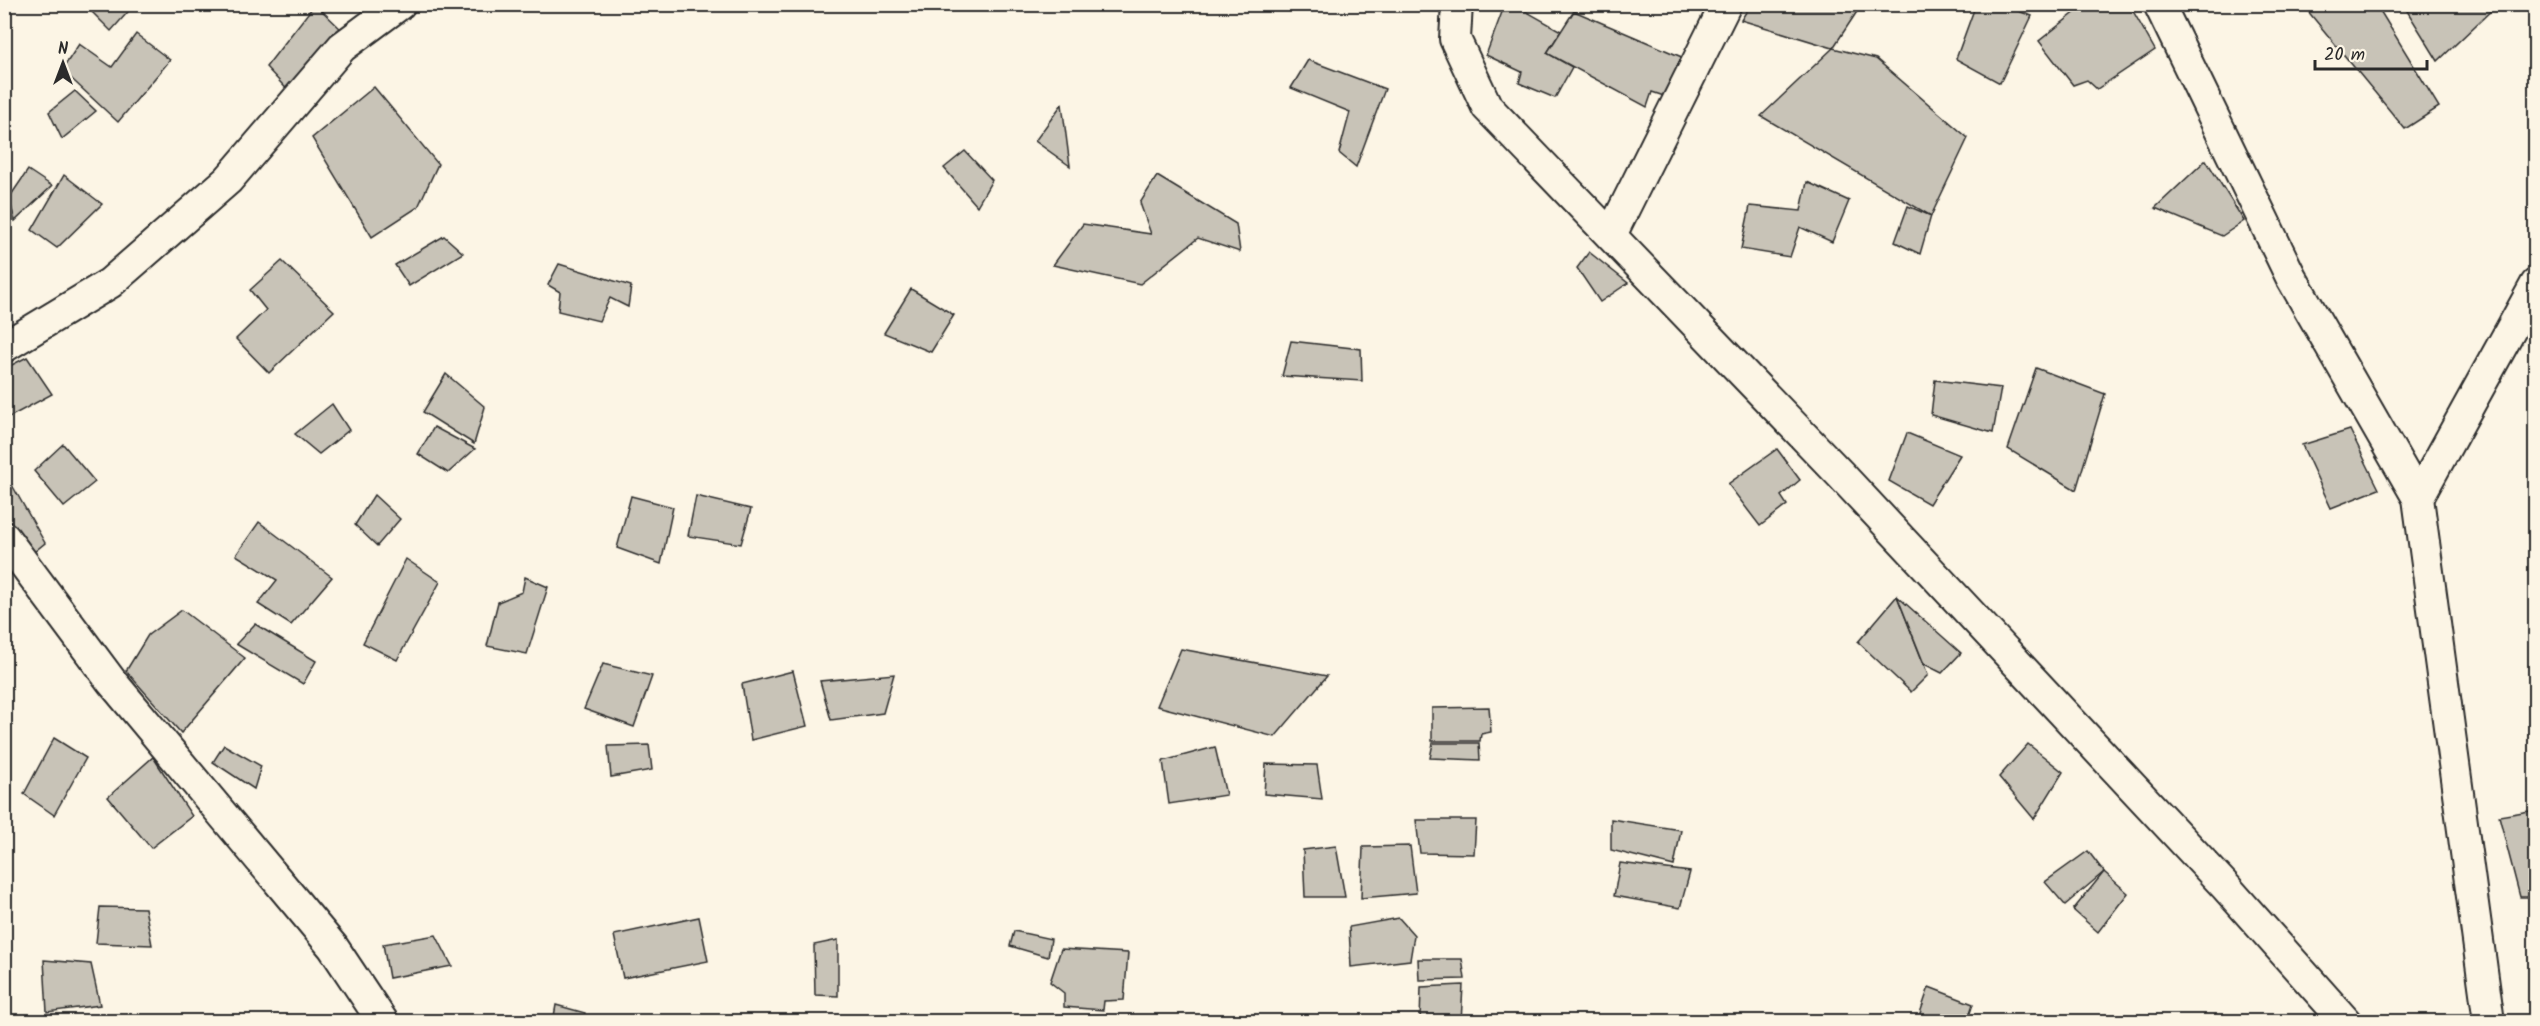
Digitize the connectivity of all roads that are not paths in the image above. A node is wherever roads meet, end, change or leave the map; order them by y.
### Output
1 (400, 4) edge
2 (1457, 4) edge
3 (1726, 4) edge
4 (2159, 4) edge
5 (1611, 235) junction
6 (2535, 284) edge
7 (4, 347) edge
8 (2418, 498) junction
9 (4, 537) edge
10 (383, 1022) edge
11 (2346, 1022) edge
12 (2488, 1022) edge

1 - 7 street
2 - 5 street
3 - 5 street
4 - 8 street
5 - 11 street
6 - 8 street
8 - 12 street
9 - 10 street

